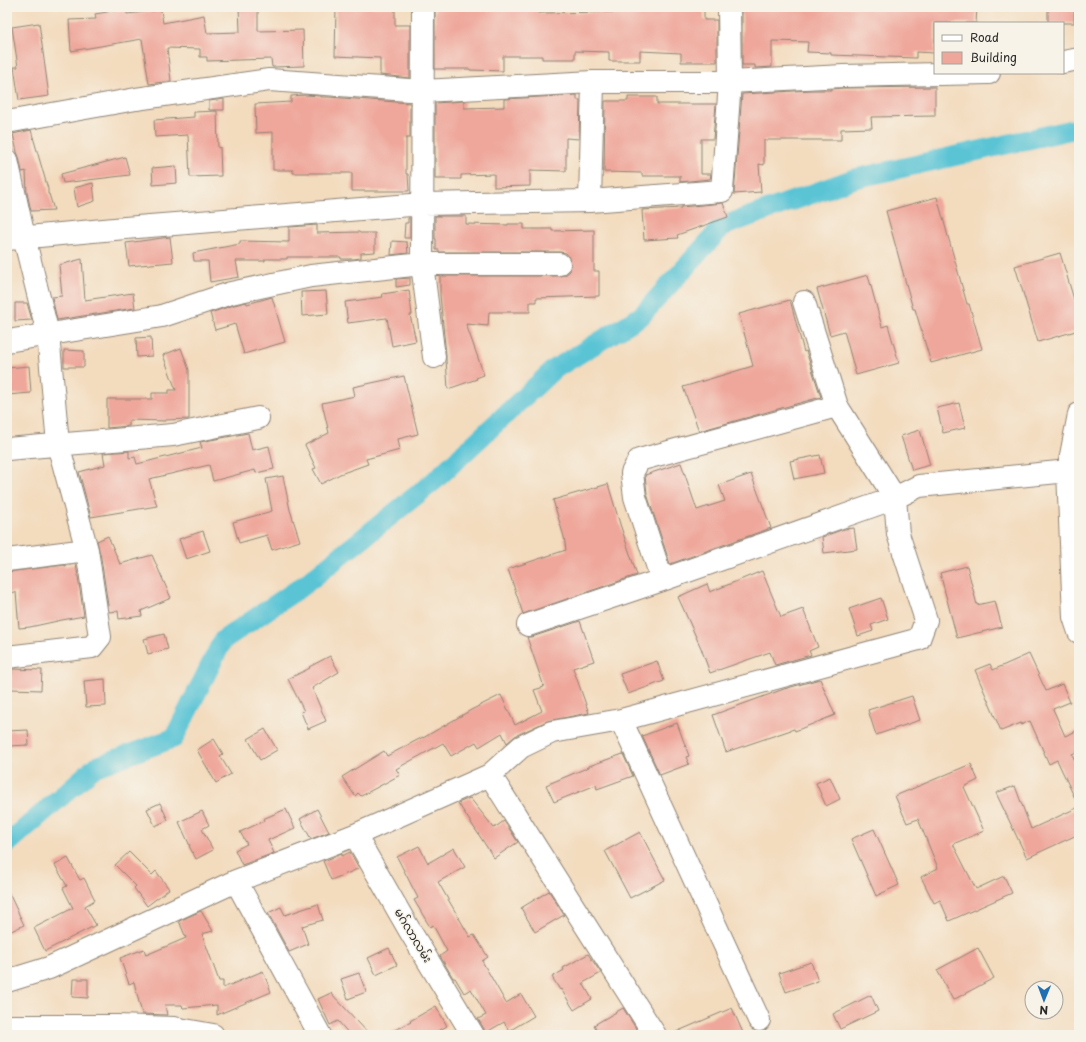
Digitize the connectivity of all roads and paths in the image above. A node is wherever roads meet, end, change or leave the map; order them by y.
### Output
1 (422, 7) edge
2 (729, 7) edge
3 (1079, 59) edge
4 (1064, 62) edge
5 (940, 74) edge
6 (592, 82) junction
7 (730, 82) junction
8 (423, 91) junction
9 (7, 122) edge
10 (7, 160) edge
11 (590, 201) junction
12 (423, 204) junction
13 (16, 238) edge
14 (422, 264) junction
15 (559, 264) dead end
16 (804, 302) dead end
17 (48, 334) junction
18 (7, 341) edge
19 (434, 357) dead end
20 (837, 406) junction
21 (1079, 414) edge
22 (258, 418) dead end
23 (58, 444) junction
24 (7, 449) edge
25 (1068, 471) junction
26 (895, 498) junction
27 (87, 550) junction
28 (7, 560) edge
29 (662, 580) junction
30 (528, 625) dead end
31 (1079, 632) edge
32 (7, 657) edge
33 (620, 720) junction
34 (490, 775) junction
35 (356, 835) junction
36 (236, 880) junction
37 (7, 981) edge
38 (759, 1020) dead end
39 (12, 1026) dead end
40 (213, 1035) edge
41 (320, 1035) edge
42 (473, 1035) edge
43 (655, 1035) edge

1 - 8 street
2 - 7 street
3 - 4 street
5 - 7 street
6 - 7 street
6 - 8 street
6 - 11 street
7 - 11 street
8 - 9 street
8 - 12 street
10 - 13 street
11 - 12 street
12 - 13 street
12 - 14 street
13 - 17 street
14 - 15 street
14 - 17 street
14 - 19 street
16 - 20 street
17 - 18 street
17 - 23 street
20 - 26 street
20 - 29 street
21 - 25 street
22 - 23 street
23 - 24 street
23 - 27 street
25 - 26 street
25 - 31 street
26 - 29 street
26 - 33 street
27 - 28 street
27 - 32 street
29 - 30 street
33 - 34 street
33 - 38 street
34 - 35 street
34 - 43 street
35 - 36 street
35 - 42 street, မဂ်လာလမ်း
36 - 37 street
36 - 41 street
39 - 40 street

